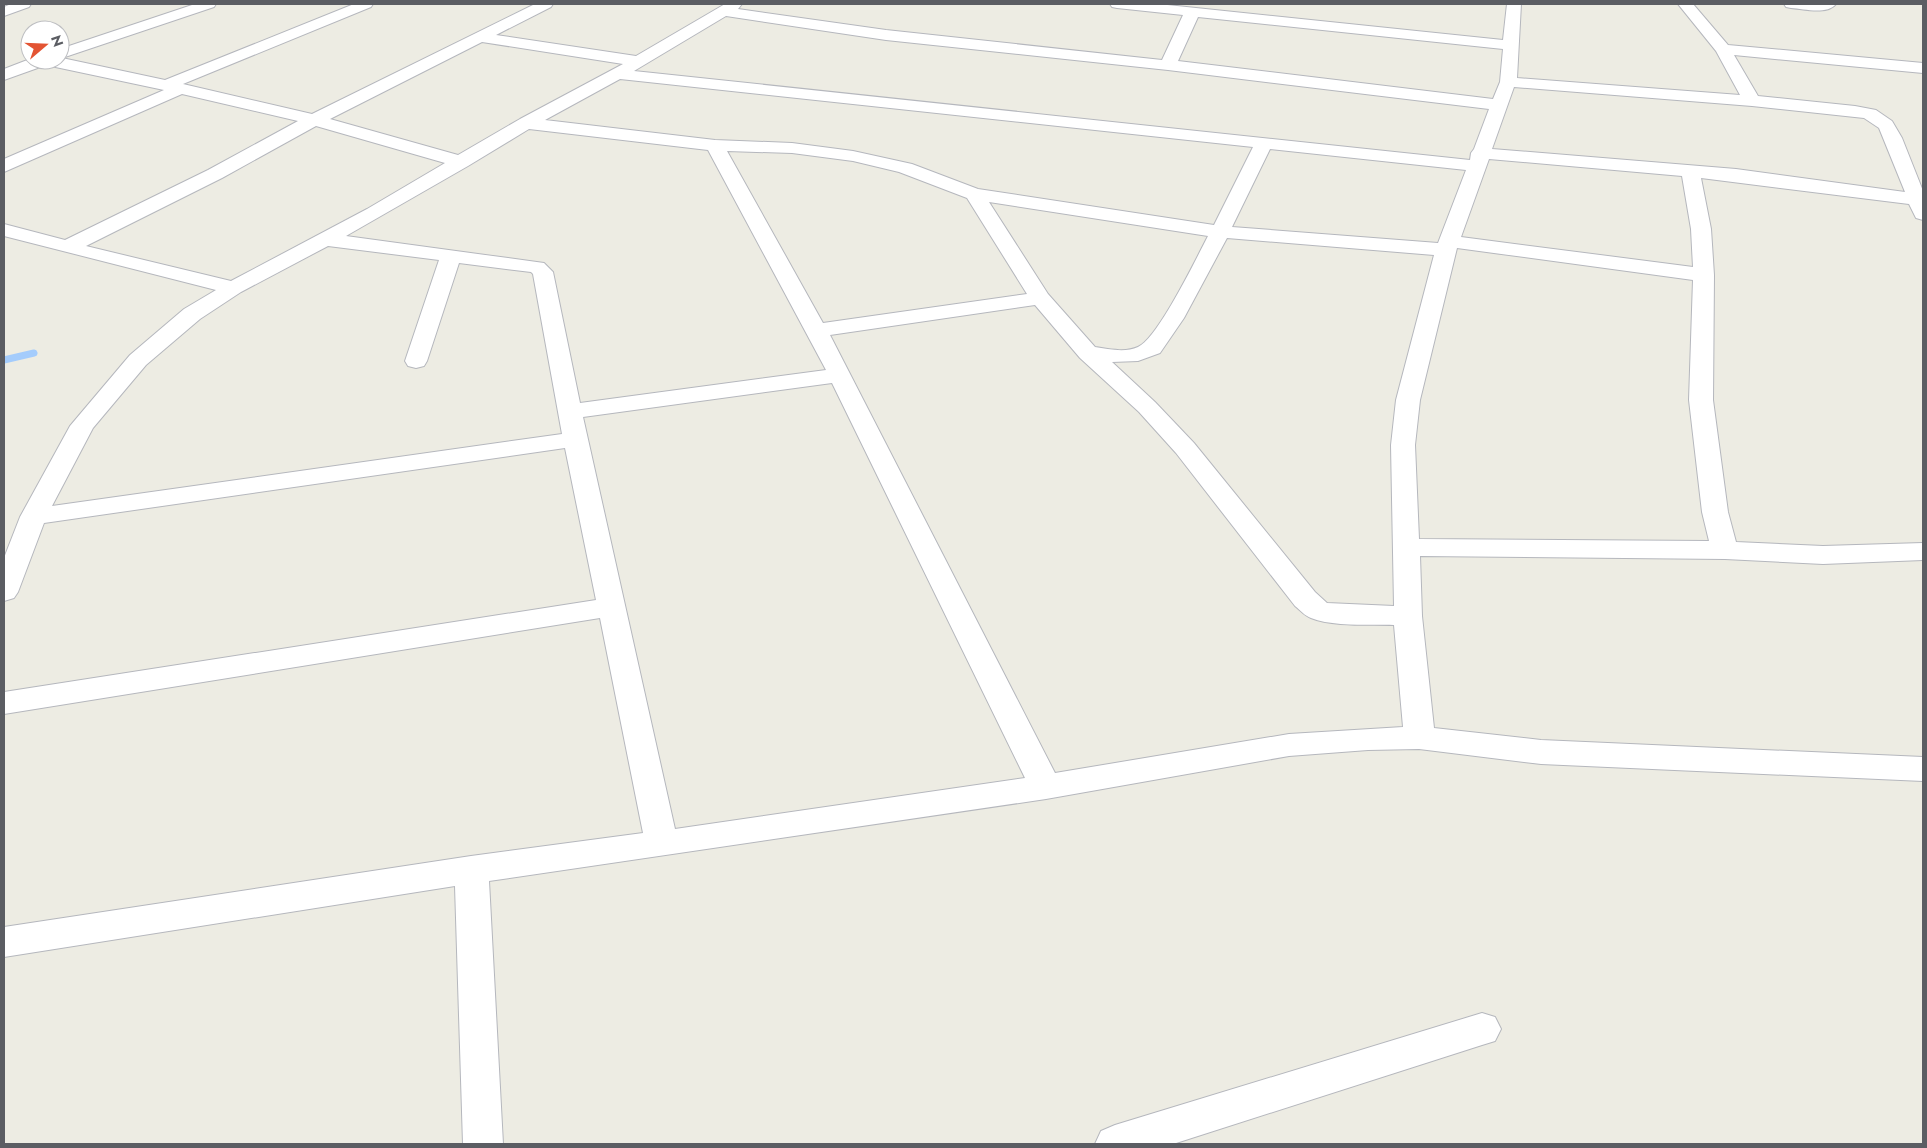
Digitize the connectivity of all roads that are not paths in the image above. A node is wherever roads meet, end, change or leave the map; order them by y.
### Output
1 (24, 4) edge
2 (209, 4) edge
3 (366, 4) edge
4 (546, 4) edge
5 (1117, 4) edge
6 (1514, 4) edge
7 (1685, 4) edge
8 (1792, 4) edge
9 (1828, 4) edge
10 (1141, 5) edge
11 (729, 7) edge
12 (4, 12) edge
13 (1192, 13) junction
14 (480, 37) junction
15 (1510, 44) junction
16 (1723, 49) junction
17 (70, 51) edge
18 (638, 61) junction
19 (70, 65) edge
20 (1168, 65) junction
21 (1923, 68) edge
22 (20, 69) edge
23 (5, 74) edge
24 (616, 74) junction
25 (1508, 82) junction
26 (173, 87) junction
27 (1752, 101) junction
28 (1499, 105) junction
29 (314, 120) junction
30 (526, 122) junction
31 (1264, 143) junction
32 (716, 145) junction
33 (1478, 159) junction
34 (462, 162) junction
35 (4, 166) edge
36 (1691, 172) junction
37 (974, 194) junction
38 (1920, 207) edge
39 (4, 230) edge
40 (1221, 232) junction
41 (323, 239) junction
42 (1448, 246) junction
43 (67, 247) junction
44 (451, 255) junction
45 (1704, 275) junction
46 (234, 288) junction
47 (1040, 298) junction
48 (816, 330) junction
49 (1088, 353) junction
50 (416, 362) dead end
51 (840, 376) junction
52 (570, 412) junction
53 (576, 439) junction
54 (33, 517) junction
55 (1407, 548) junction
56 (1725, 550) junction
57 (1923, 552) edge
58 (4, 592) edge
59 (613, 608) junction
60 (1408, 616) junction
61 (4, 703) edge
62 (1420, 738) junction
63 (1923, 769) edge
64 (1046, 787) junction
65 (662, 844) junction
66 (471, 870) junction
67 (4, 942) edge
68 (1482, 1029) dead end
69 (483, 1144) edge
70 (1115, 1144) edge

1 - 12 street
2 - 17 street
3 - 26 street
4 - 14 street
5 - 10 street
6 - 15 street
7 - 16 street
8 - 9 street
10 - 13 street
11 - 18 street
11 - 20 street
13 - 15 street
13 - 20 street
14 - 18 street
14 - 29 street
15 - 25 street
16 - 21 street
16 - 27 street
18 - 24 street
19 - 26 street
20 - 28 street
22 - 23 street
24 - 30 street
24 - 31 street
25 - 27 street
25 - 28 street
26 - 29 street
26 - 35 street
27 - 38 street
28 - 33 street
29 - 34 street
29 - 43 street
30 - 32 street
30 - 34 street
31 - 33 street
31 - 40 street
32 - 37 street
32 - 48 street
33 - 36 street
33 - 42 street
34 - 41 street
36 - 38 street
36 - 45 street
37 - 40 street
37 - 47 street
39 - 43 street
40 - 42 street
40 - 49 street
41 - 44 street
41 - 46 street
42 - 45 street
42 - 55 street
43 - 46 street
44 - 50 street
44 - 52 street
45 - 56 street
46 - 54 street
47 - 48 street
47 - 49 street
48 - 51 street
49 - 60 street
51 - 52 street
51 - 64 street
52 - 53 street
53 - 54 street
53 - 59 street
54 - 58 street
55 - 56 street
55 - 60 street
56 - 57 street
59 - 61 street
59 - 65 street
60 - 62 street
62 - 63 street
62 - 64 street
64 - 65 street
65 - 66 street
66 - 67 street
66 - 69 street
68 - 70 street

